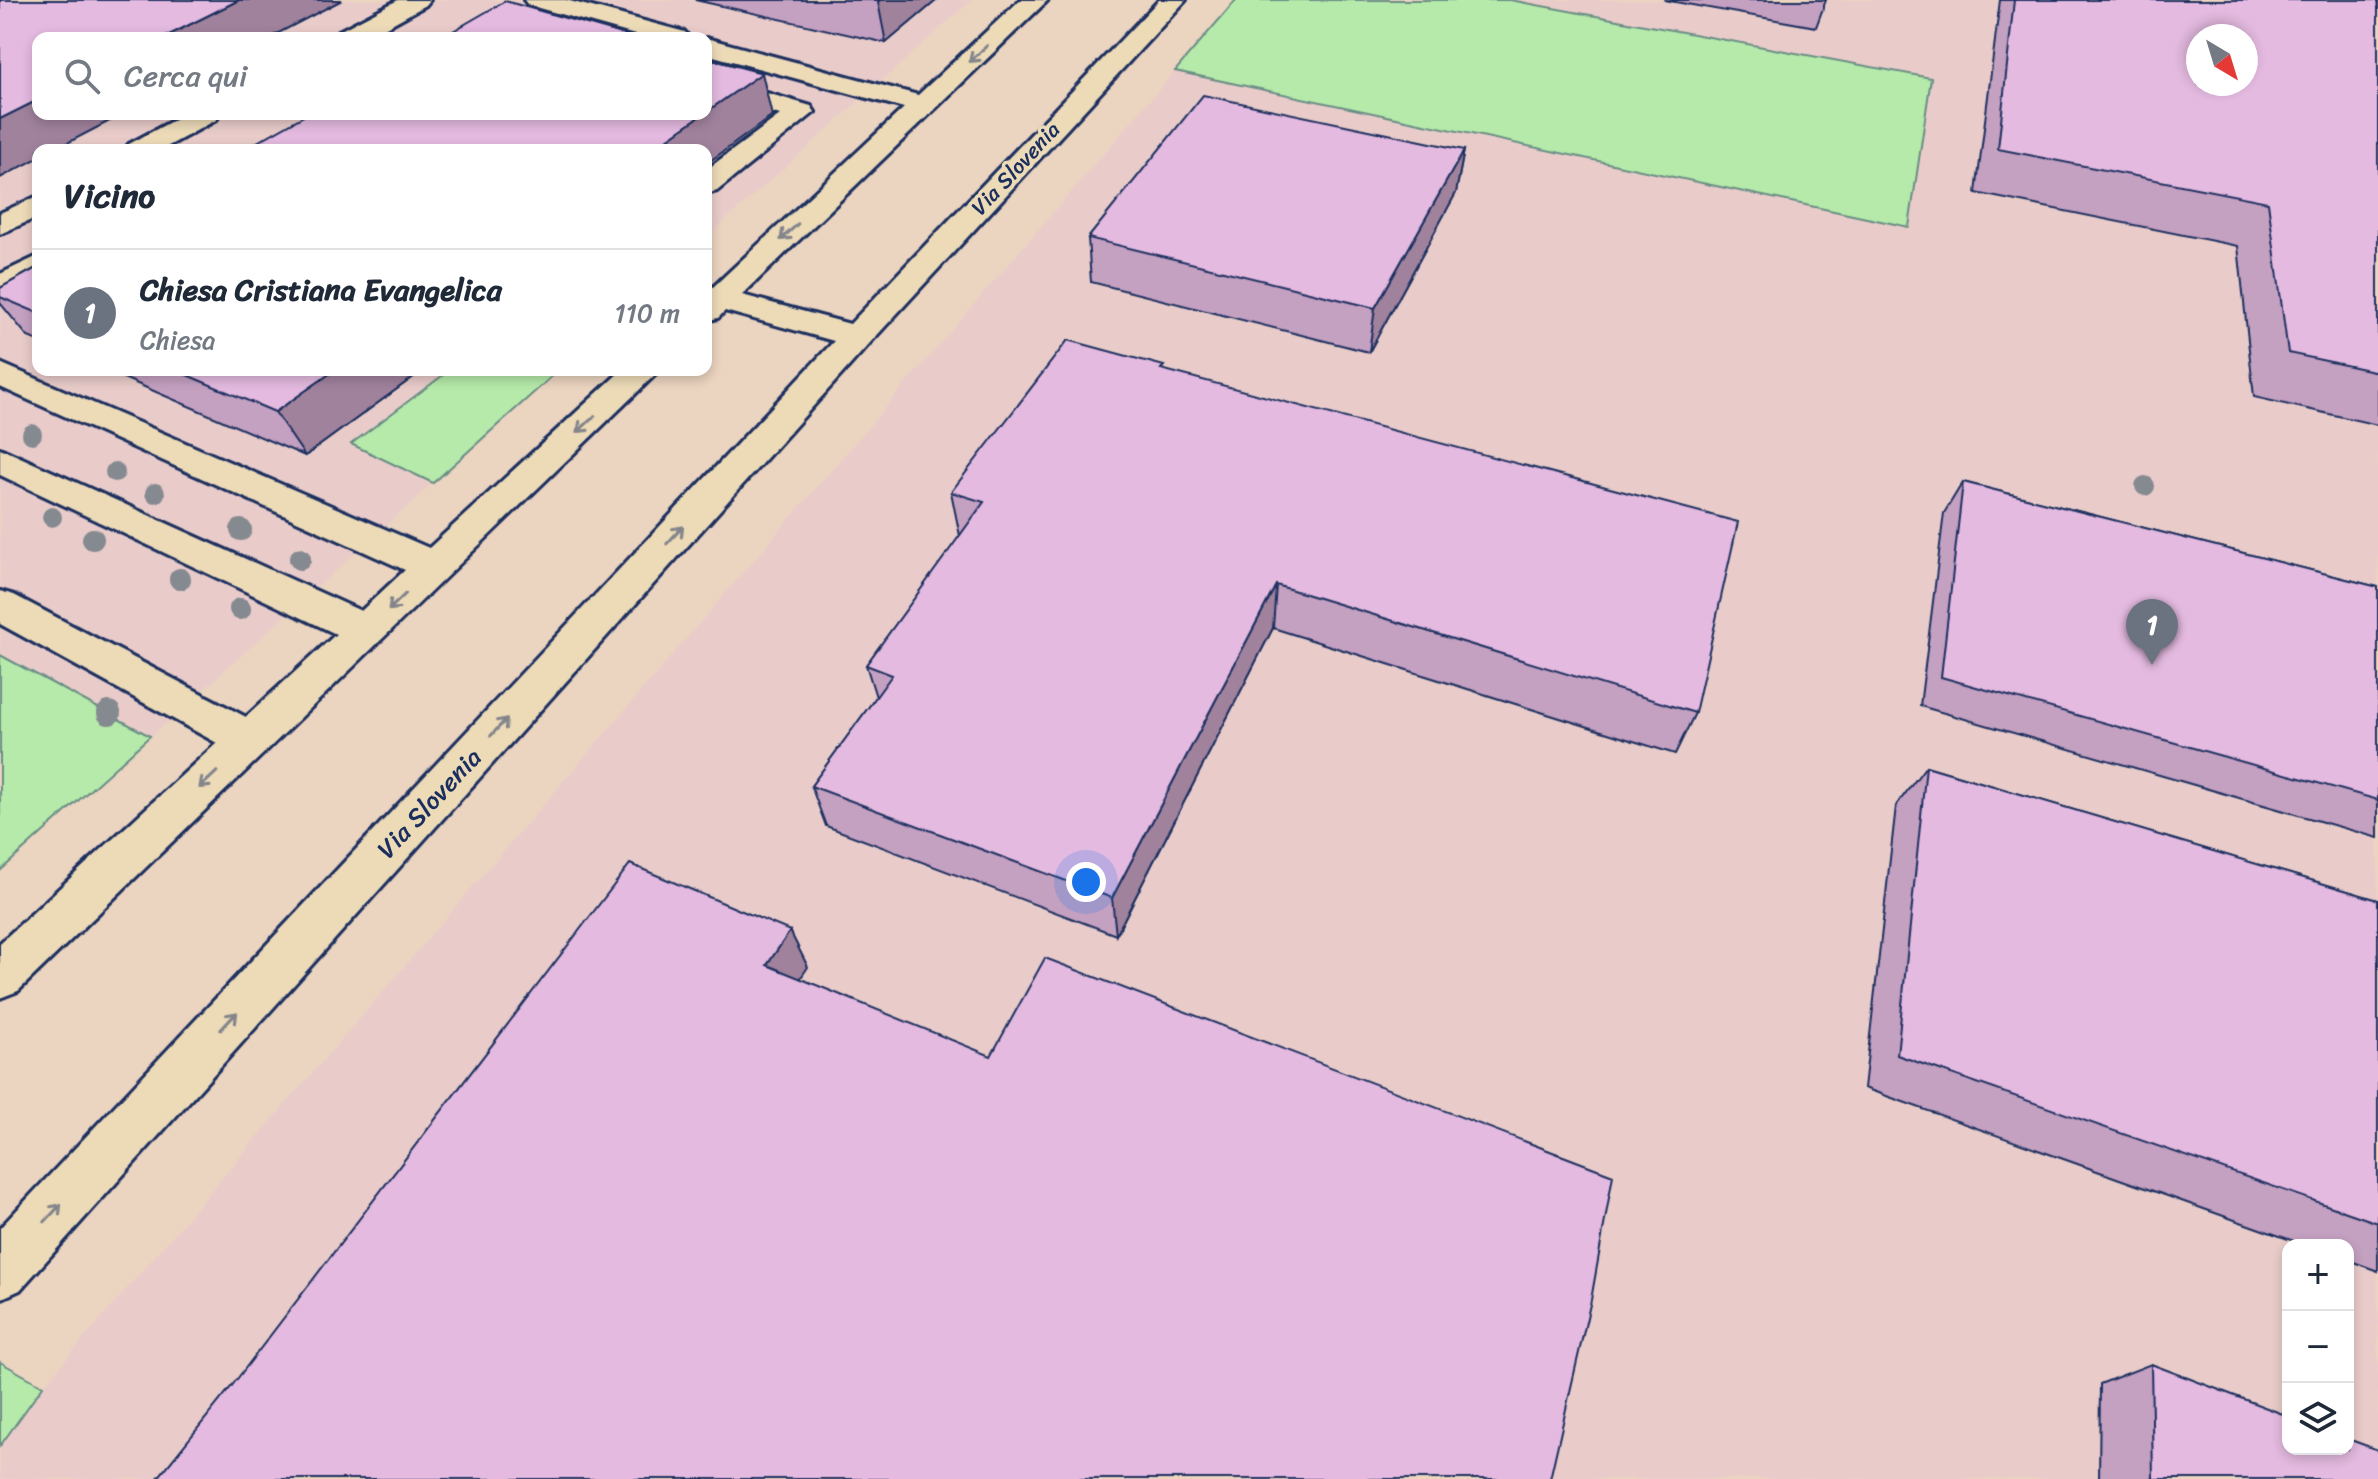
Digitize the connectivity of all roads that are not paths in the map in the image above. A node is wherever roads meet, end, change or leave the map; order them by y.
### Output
1 (417, 0) edge
2 (537, 0) edge
3 (1035, 0) edge
4 (1173, 0) edge
5 (582, 5) edge
6 (357, 32) edge
7 (659, 32) edge
8 (712, 48) edge
9 (712, 85) edge
10 (923, 105) junction
11 (195, 120) edge
12 (150, 144) edge
13 (712, 180) edge
14 (32, 208) edge
15 (0, 225) edge
16 (32, 269) edge
17 (0, 287) edge
18 (712, 299) edge
19 (712, 301) edge
20 (857, 337) junction
21 (0, 374) edge
22 (637, 376) edge
23 (0, 460) edge
24 (434, 567) junction
25 (0, 606) edge
26 (367, 631) junction
27 (251, 740) junction
28 (0, 975) edge
29 (0, 1270) edge

1 - 6 street
2 - 5 street
3 -> 10 street
4 - 20 street, Via Slovenia
5 - 7 street
8 - 10 street
9 - 13 street
10 -> 18 street
11 - 12 street
14 - 15 street
16 - 17 street
19 - 20 street
29 -> 20 street, Via Slovenia
21 - 24 street
22 -> 24 street
23 - 26 street
24 -> 26 street
25 - 27 street
26 - 27 street
27 -> 28 street

